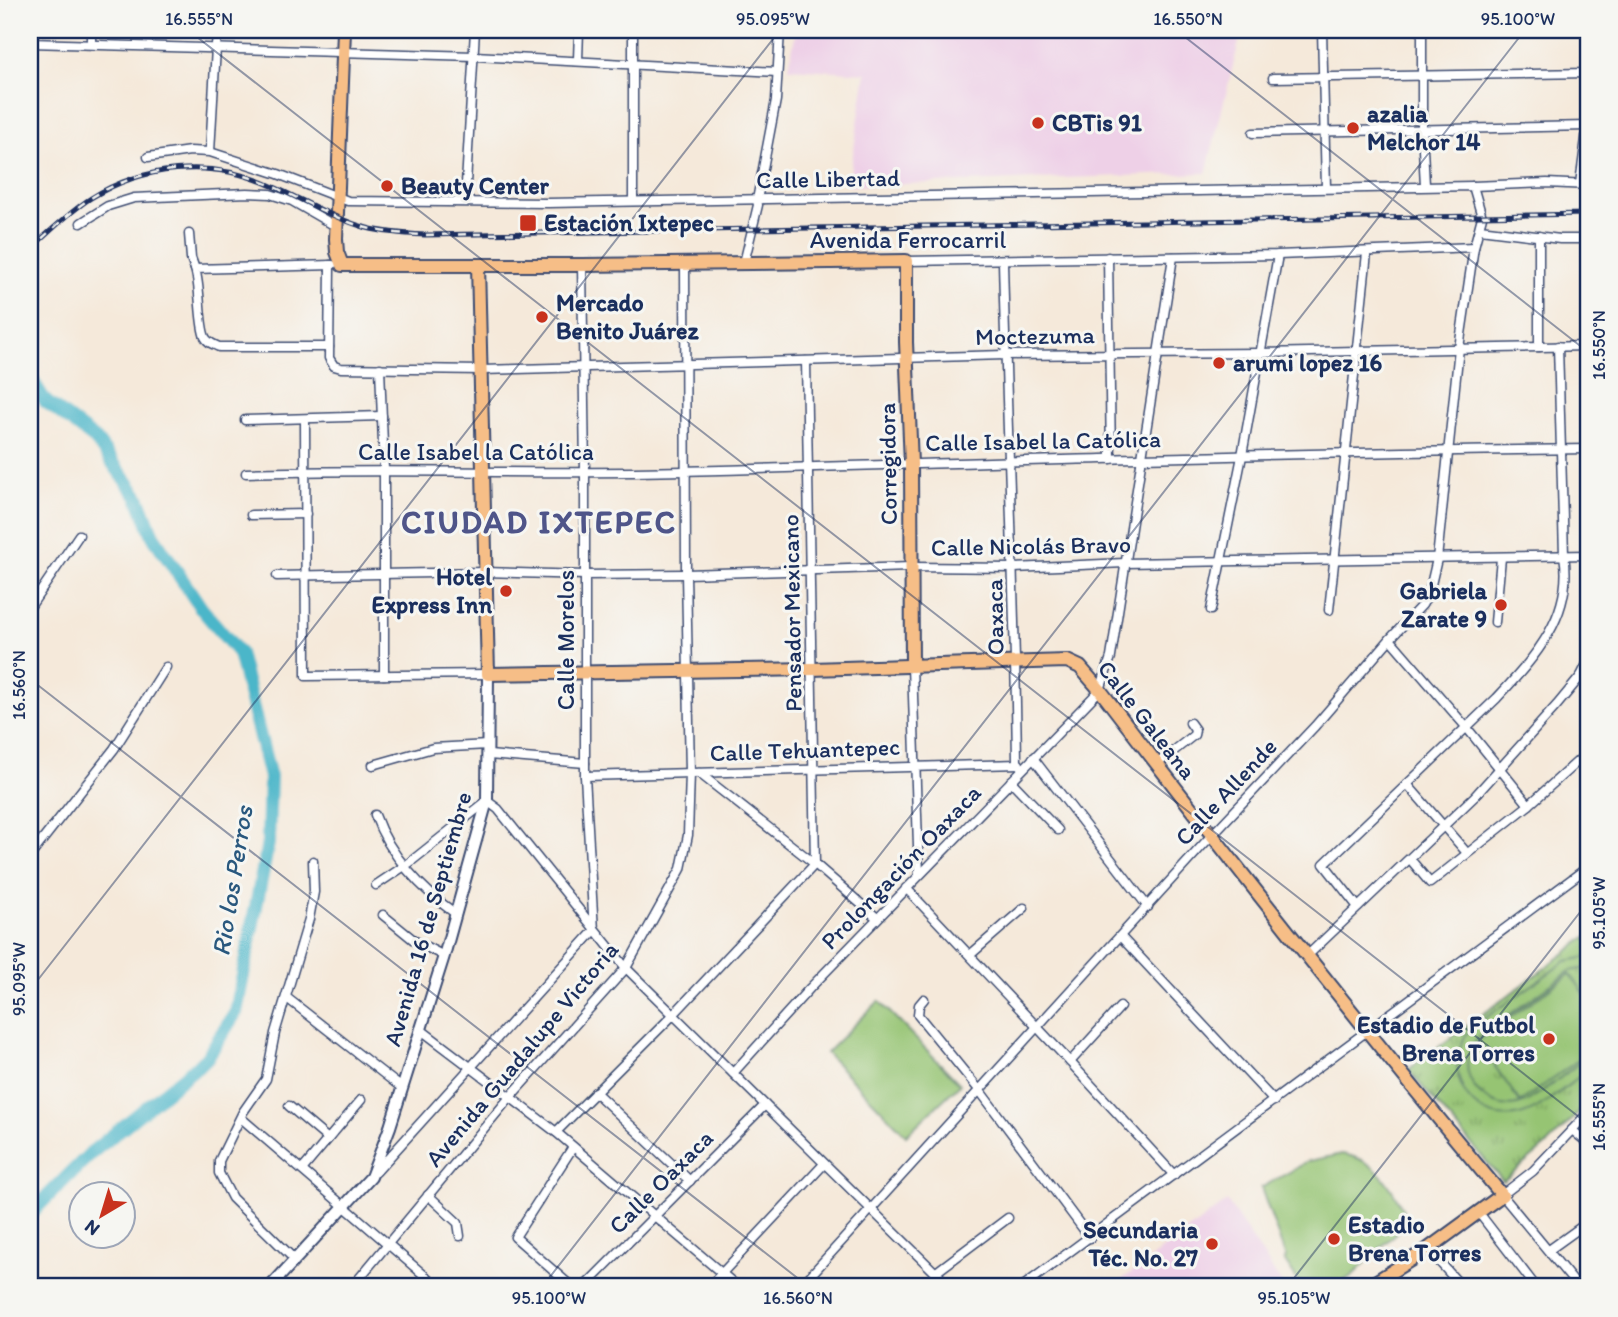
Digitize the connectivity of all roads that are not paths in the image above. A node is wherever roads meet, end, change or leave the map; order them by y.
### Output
1 (91, 30) edge
2 (217, 30) edge
3 (344, 30) edge
4 (475, 30) edge
5 (579, 30) edge
6 (633, 30) edge
7 (780, 30) edge
8 (1322, 30) edge
9 (1422, 30) edge
10 (30, 43) edge
11 (91, 44) junction
12 (217, 47) junction
13 (343, 53) junction
14 (474, 56) junction
15 (578, 60) junction
16 (632, 64) junction
17 (777, 72) junction
18 (1588, 73) edge
19 (1422, 74) junction
20 (1323, 77) junction
21 (1273, 78) dead end
22 (1588, 125) edge
23 (1422, 131) junction
24 (1325, 132) junction
25 (1253, 133) dead end
26 (210, 152) junction
27 (148, 157) dead end
28 (1425, 185) junction
29 (1584, 185) edge
30 (1473, 186) junction
31 (1326, 188) junction
32 (339, 199) junction
33 (757, 200) junction
34 (464, 201) junction
35 (634, 201) junction
36 (81, 223) dead end
37 (337, 227) junction
38 (1480, 229) junction
39 (189, 234) dead end
40 (1539, 236) junction
41 (1588, 239) edge
42 (1474, 247) junction
43 (1367, 253) junction
44 (1278, 255) junction
45 (1108, 257) junction
46 (1173, 257) junction
47 (906, 261) junction
48 (1003, 261) junction
49 (744, 262) junction
50 (685, 263) junction
51 (336, 265) junction
52 (478, 265) junction
53 (582, 265) junction
54 (195, 269) junction
55 (1558, 346) junction
56 (1588, 346) edge
57 (329, 347) junction
58 (1539, 347) junction
59 (1459, 348) junction
60 (1358, 351) junction
61 (1158, 353) junction
62 (1261, 353) junction
63 (1109, 354) junction
64 (1005, 355) junction
65 (906, 359) junction
66 (806, 361) junction
67 (687, 365) junction
68 (380, 368) junction
69 (582, 368) junction
70 (482, 370) junction
71 (383, 416) junction
72 (245, 420) dead end
73 (305, 420) junction
74 (1560, 449) junction
75 (1588, 449) edge
76 (1448, 452) junction
77 (1346, 454) junction
78 (1242, 455) junction
79 (1111, 459) junction
80 (1143, 459) junction
81 (1007, 463) junction
82 (911, 464) junction
83 (808, 465) junction
84 (384, 470) junction
85 (306, 471) junction
86 (482, 471) junction
87 (686, 471) junction
88 (585, 472) junction
89 (246, 473) dead end
90 (306, 514) junction
91 (251, 515) dead end
92 (79, 535) dead end
93 (1564, 555) junction
94 (1588, 555) edge
95 (1501, 558) junction
96 (1333, 559) junction
97 (1437, 559) junction
98 (1220, 562) junction
99 (1125, 563) junction
100 (911, 567) junction
101 (1014, 568) junction
102 (810, 570) junction
103 (485, 572) junction
104 (306, 574) junction
105 (384, 574) junction
106 (686, 574) junction
107 (585, 575) junction
108 (276, 576) dead end
109 (30, 607) edge
110 (1211, 610) dead end
111 (1329, 610) dead end
112 (1495, 622) dead end
113 (1390, 639) junction
114 (1588, 662) edge
115 (1016, 663) junction
116 (912, 666) junction
117 (166, 667) dead end
118 (812, 669) junction
119 (687, 670) junction
120 (585, 673) junction
121 (384, 674) junction
122 (488, 674) junction
123 (1581, 676) junction
124 (1588, 685) edge
125 (1100, 690) junction
126 (1190, 723) dead end
127 (1467, 727) junction
128 (489, 750) junction
129 (1588, 752) edge
130 (1033, 758) junction
131 (585, 763) junction
132 (1157, 764) junction
133 (373, 765) dead end
134 (916, 765) junction
135 (1021, 765) junction
136 (1499, 769) junction
137 (814, 771) junction
138 (694, 773) junction
139 (586, 776) junction
140 (1011, 781) junction
141 (1407, 784) junction
142 (487, 800) junction
143 (1529, 805) junction
144 (376, 815) dead end
145 (1444, 827) junction
146 (1058, 831) dead end
147 (1211, 836) junction
148 (1467, 853) junction
149 (30, 856) edge
150 (1410, 859) junction
151 (313, 861) dead end
152 (815, 864) junction
153 (404, 866) junction
154 (1588, 867) edge
155 (919, 875) junction
156 (376, 885) dead end
157 (906, 888) junction
158 (1147, 907) junction
159 (1358, 907) junction
160 (1024, 908) dead end
161 (456, 914) junction
162 (383, 915) dead end
163 (877, 918) junction
164 (594, 931) junction
165 (1121, 937) junction
166 (970, 955) junction
167 (444, 956) junction
168 (1307, 956) junction
169 (626, 968) junction
170 (287, 998) junction
171 (924, 999) dead end
172 (1120, 1007) dead end
173 (673, 1015) junction
174 (1038, 1027) junction
175 (420, 1029) junction
176 (1366, 1032) junction
177 (1070, 1062) junction
178 (471, 1068) junction
179 (733, 1073) junction
180 (402, 1088) junction
181 (980, 1091) junction
182 (595, 1092) junction
183 (510, 1097) junction
184 (360, 1100) dead end
185 (1274, 1101) junction
186 (765, 1105) junction
187 (289, 1106) dead end
188 (1588, 1113) edge
189 (241, 1118) junction
190 (1572, 1130) junction
191 (556, 1132) junction
192 (328, 1139) junction
193 (1588, 1143) edge
194 (573, 1147) junction
195 (824, 1164) junction
196 (302, 1170) junction
197 (1174, 1175) junction
198 (371, 1177) junction
199 (690, 1181) junction
200 (428, 1195) junction
201 (1502, 1195) junction
202 (344, 1206) junction
203 (873, 1210) junction
204 (1479, 1213) junction
205 (655, 1215) junction
206 (1008, 1219) dead end
207 (1588, 1222) edge
208 (460, 1236) dead end
209 (1090, 1238) junction
210 (386, 1245) junction
211 (1428, 1249) junction
212 (1549, 1250) junction
213 (295, 1260) junction
214 (935, 1273) junction
215 (722, 1274) junction
216 (425, 1276) junction
217 (270, 1287) edge
218 (352, 1287) edge
219 (416, 1287) edge
220 (438, 1287) edge
221 (572, 1287) edge
222 (584, 1287) edge
223 (709, 1287) edge
224 (738, 1287) edge
225 (800, 1287) edge
226 (950, 1287) edge
227 (1022, 1287) edge
228 (1367, 1287) edge
229 (1462, 1287) edge
230 (1536, 1287) edge
231 (1578, 1287) edge

1 - 11 street
2 - 12 street
3 - 13 main road
4 - 14 street
5 - 15 street
6 - 16 street
7 - 17 street
8 - 20 street
9 - 19 street
10 - 11 street
11 - 12 street
12 - 13 street
12 - 26 street
13 - 14 street
13 - 32 main road
14 - 15 street
14 - 34 street
15 - 16 street
16 - 17 street
16 - 35 street
17 - 33 street
18 - 19 street
19 - 20 street
19 - 23 street
20 - 21 street
20 - 24 street
22 - 23 street
22 - 29 street
23 - 24 street
23 - 28 street
24 - 25 street
24 - 31 street
26 - 27 street, Calle Libertad
26 - 32 street, Calle Libertad
28 - 30 street, Calle Libertad
28 - 31 street, Calle Libertad
29 - 30 street, Calle Libertad
30 - 38 street
31 - 33 street, Calle Libertad
32 - 34 street, Calle Libertad
32 - 37 main road
33 - 35 street, Calle Libertad
33 - 49 street
34 - 35 street, Calle Libertad
36 - 37 street
37 - 51 main road
38 - 40 street
38 - 42 street, Calle Allende
39 - 54 street
40 - 41 street
40 - 58 street
42 - 43 street, Avenida Ferrocarril
42 - 59 street, Calle Allende
43 - 44 street, Avenida Ferrocarril
43 - 60 street
44 - 46 street, Avenida Ferrocarril
44 - 62 street
45 - 46 street, Avenida Ferrocarril
45 - 48 street, Avenida Ferrocarril
45 - 63 street
46 - 61 street
47 - 48 street, Avenida Ferrocarril
47 - 49 main road, Avenida Ferrocarril
47 - 65 main road, Corregidora
48 - 64 street, Oaxaca
49 - 50 main road, Avenida Ferrocarril
50 - 53 main road, Avenida Ferrocarril
50 - 67 street, Avenida Guadalupe Victoria
51 - 52 main road, Avenida Ferrocarril
51 - 54 street
51 - 57 street
52 - 53 main road, Avenida Ferrocarril
52 - 70 main road, Avenida 16 de Septiembre
53 - 69 street, Calle Morelos
54 - 57 street
55 - 56 street, Moctezuma
55 - 58 street, Moctezuma
55 - 74 street
57 - 68 street, Moctezuma
58 - 59 street, Moctezuma
59 - 60 street, Moctezuma
59 - 76 street, Calle Allende
60 - 62 street, Moctezuma
60 - 77 street
61 - 62 street, Moctezuma
61 - 63 street, Moctezuma
61 - 80 street
62 - 78 street
63 - 64 street, Moctezuma
63 - 79 street
64 - 65 street, Moctezuma
64 - 81 street, Oaxaca
65 - 66 street, Moctezuma
65 - 82 main road, Corregidora
66 - 67 street, Moctezuma
66 - 83 street, Pensador Mexicano
67 - 69 street, Moctezuma
67 - 87 street, Avenida Guadalupe Victoria
68 - 70 street, Moctezuma
68 - 71 street
69 - 70 street, Moctezuma
69 - 88 street, Calle Morelos
70 - 86 main road, Avenida 16 de Septiembre
71 - 73 street
71 - 84 street
72 - 73 street
73 - 85 street
74 - 75 street, Calle Isabel la Católica
74 - 76 street, Calle Isabel la Católica
74 - 93 street
76 - 77 street, Calle Isabel la Católica
76 - 97 street, Calle Allende
77 - 78 street, Calle Isabel la Católica
77 - 96 street
78 - 80 street, Calle Isabel la Católica
78 - 98 street
79 - 80 street, Calle Isabel la Católica
79 - 81 street, Calle Isabel la Católica
80 - 99 street
81 - 82 street, Calle Isabel la Católica
81 - 101 street, Oaxaca
82 - 83 street, Calle Isabel la Católica
82 - 100 main road, Corregidora
83 - 87 street, Calle Isabel la Católica
83 - 102 street, Pensador Mexicano
84 - 85 street, Calle Isabel la Católica
84 - 86 street, Calle Isabel la Católica
84 - 105 street
85 - 89 street, Calle Isabel la Católica
85 - 90 street
86 - 88 street, Calle Isabel la Católica
86 - 103 main road, Avenida 16 de Septiembre
87 - 88 street, Calle Isabel la Católica
87 - 106 street, Avenida Guadalupe Victoria
88 - 107 street, Calle Morelos
90 - 91 street
90 - 104 street
92 - 109 street
93 - 94 street, Calle Nicolás Bravo
93 - 95 street, Calle Nicolás Bravo
93 - 127 street
95 - 97 street, Calle Nicolás Bravo
95 - 112 street
96 - 97 street, Calle Nicolás Bravo
96 - 98 street, Calle Nicolás Bravo
96 - 111 street
97 - 113 street, Calle Allende
98 - 99 street, Calle Nicolás Bravo
98 - 110 street
99 - 101 street, Calle Nicolás Bravo
99 - 125 street
100 - 101 street, Calle Nicolás Bravo
100 - 102 street, Calle Nicolás Bravo
100 - 116 main road, Corregidora
101 - 115 street, Oaxaca
102 - 106 street, Calle Nicolás Bravo
102 - 118 street, Pensador Mexicano
103 - 105 street, Calle Nicolás Bravo
103 - 107 street, Calle Nicolás Bravo
103 - 122 main road, Avenida 16 de Septiembre
104 - 105 street, Calle Nicolás Bravo
104 - 108 street, Calle Nicolás Bravo
104 - 121 street
105 - 121 street
106 - 107 street, Calle Nicolás Bravo
106 - 119 street, Avenida Guadalupe Victoria
107 - 120 street, Calle Morelos
113 - 127 street
113 - 147 street, Calle Allende
114 - 123 street
115 - 116 main road, Calle Galeana
115 - 125 main road, Calle Galeana
115 - 135 street, Oaxaca
116 - 118 main road, Calle Galeana
116 - 134 street
117 - 149 street
118 - 119 main road, Calle Galeana
118 - 137 street, Pensador Mexicano
119 - 120 main road, Calle Galeana
119 - 138 street, Avenida Guadalupe Victoria
120 - 122 main road, Calle Galeana
120 - 131 street, Calle Morelos
121 - 122 street
122 - 128 street, Avenida 16 de Septiembre
123 - 124 street
123 - 136 street
125 - 130 street, Prolongación Oaxaca
125 - 132 main road, Calle Galeana
126 - 132 street
127 - 136 street
127 - 141 street
128 - 131 street
128 - 133 street
128 - 142 street, Avenida 16 de Septiembre
129 - 143 street
130 - 135 street, Prolongación Oaxaca
130 - 158 street
131 - 139 street, Calle Morelos
132 - 147 main road, Calle Galeana
134 - 135 street, Calle Tehuantepec
134 - 137 street, Calle Tehuantepec
134 - 155 street
135 - 140 street, Prolongación Oaxaca
136 - 143 street
136 - 145 street
137 - 138 street, Calle Tehuantepec
137 - 152 street, Pensador Mexicano
138 - 139 street, Calle Tehuantepec
138 - 152 street
138 - 169 street, Avenida Guadalupe Victoria
139 - 164 street, Calle Morelos
140 - 146 street
140 - 155 street, Prolongación Oaxaca
141 - 145 street
141 - 159 street
142 - 153 street
142 - 161 street, Avenida 16 de Septiembre
142 - 164 street
143 - 148 street
144 - 153 street
145 - 148 street
145 - 150 street
147 - 158 street, Calle Allende
147 - 168 main road, Calle Galeana
148 - 150 street
150 - 159 street
151 - 170 street
152 - 163 street
152 - 173 street
153 - 156 street
153 - 161 street
154 - 176 street
155 - 157 street, Prolongación Oaxaca
157 - 163 street, Prolongación Oaxaca
157 - 166 street
158 - 165 street, Calle Allende
159 - 168 street
160 - 166 street
161 - 167 street, Avenida 16 de Septiembre
162 - 167 street
163 - 179 street, Prolongación Oaxaca
164 - 169 street
164 - 178 street
165 - 174 street, Calle Allende
165 - 185 street
166 - 174 street
167 - 175 street, Avenida 16 de Septiembre
168 - 176 main road, Calle Galeana
169 - 173 street
169 - 183 street, Avenida Guadalupe Victoria
170 - 180 street
170 - 189 street
171 - 181 street
172 - 177 street
173 - 179 street
173 - 182 street
174 - 177 street
174 - 181 street, Calle Allende
175 - 178 street
175 - 180 street, Avenida 16 de Septiembre
176 - 185 street
176 - 201 main road, Calle Galeana
177 - 197 street
178 - 183 street
178 - 198 street
179 - 186 street
180 - 198 street, Avenida 16 de Septiembre
181 - 203 street, Calle Allende
181 - 209 street
182 - 191 street
182 - 199 street
183 - 191 street
183 - 200 street, Avenida Guadalupe Victoria
184 - 192 street
185 - 197 street
186 - 195 street
186 - 199 street, Calle Oaxaca
187 - 192 street
188 - 190 street
189 - 196 street
189 - 213 street
190 - 193 street
190 - 201 street
191 - 194 street
192 - 196 street
194 - 205 street
194 - 221 street
195 - 203 street
195 - 215 street
196 - 202 street
197 - 209 street
198 - 202 street, Avenida 16 de Septiembre
199 - 205 street, Calle Oaxaca
200 - 208 street
200 - 210 street, Avenida Guadalupe Victoria
201 - 204 main road
201 - 212 street
202 - 210 street
202 - 213 street, Avenida 16 de Septiembre
203 - 214 street
203 - 225 street, Calle Allende
204 - 211 main road
204 - 230 street
205 - 215 street
205 - 222 street, Calle Oaxaca
206 - 214 street
207 - 212 street
209 - 227 street
210 - 216 street
210 - 218 street, Avenida Guadalupe Victoria
211 - 228 main road
211 - 229 street
212 - 231 street
213 - 217 street, Avenida 16 de Septiembre
214 - 226 street
215 - 223 street
215 - 224 street
216 - 219 street
216 - 220 street

